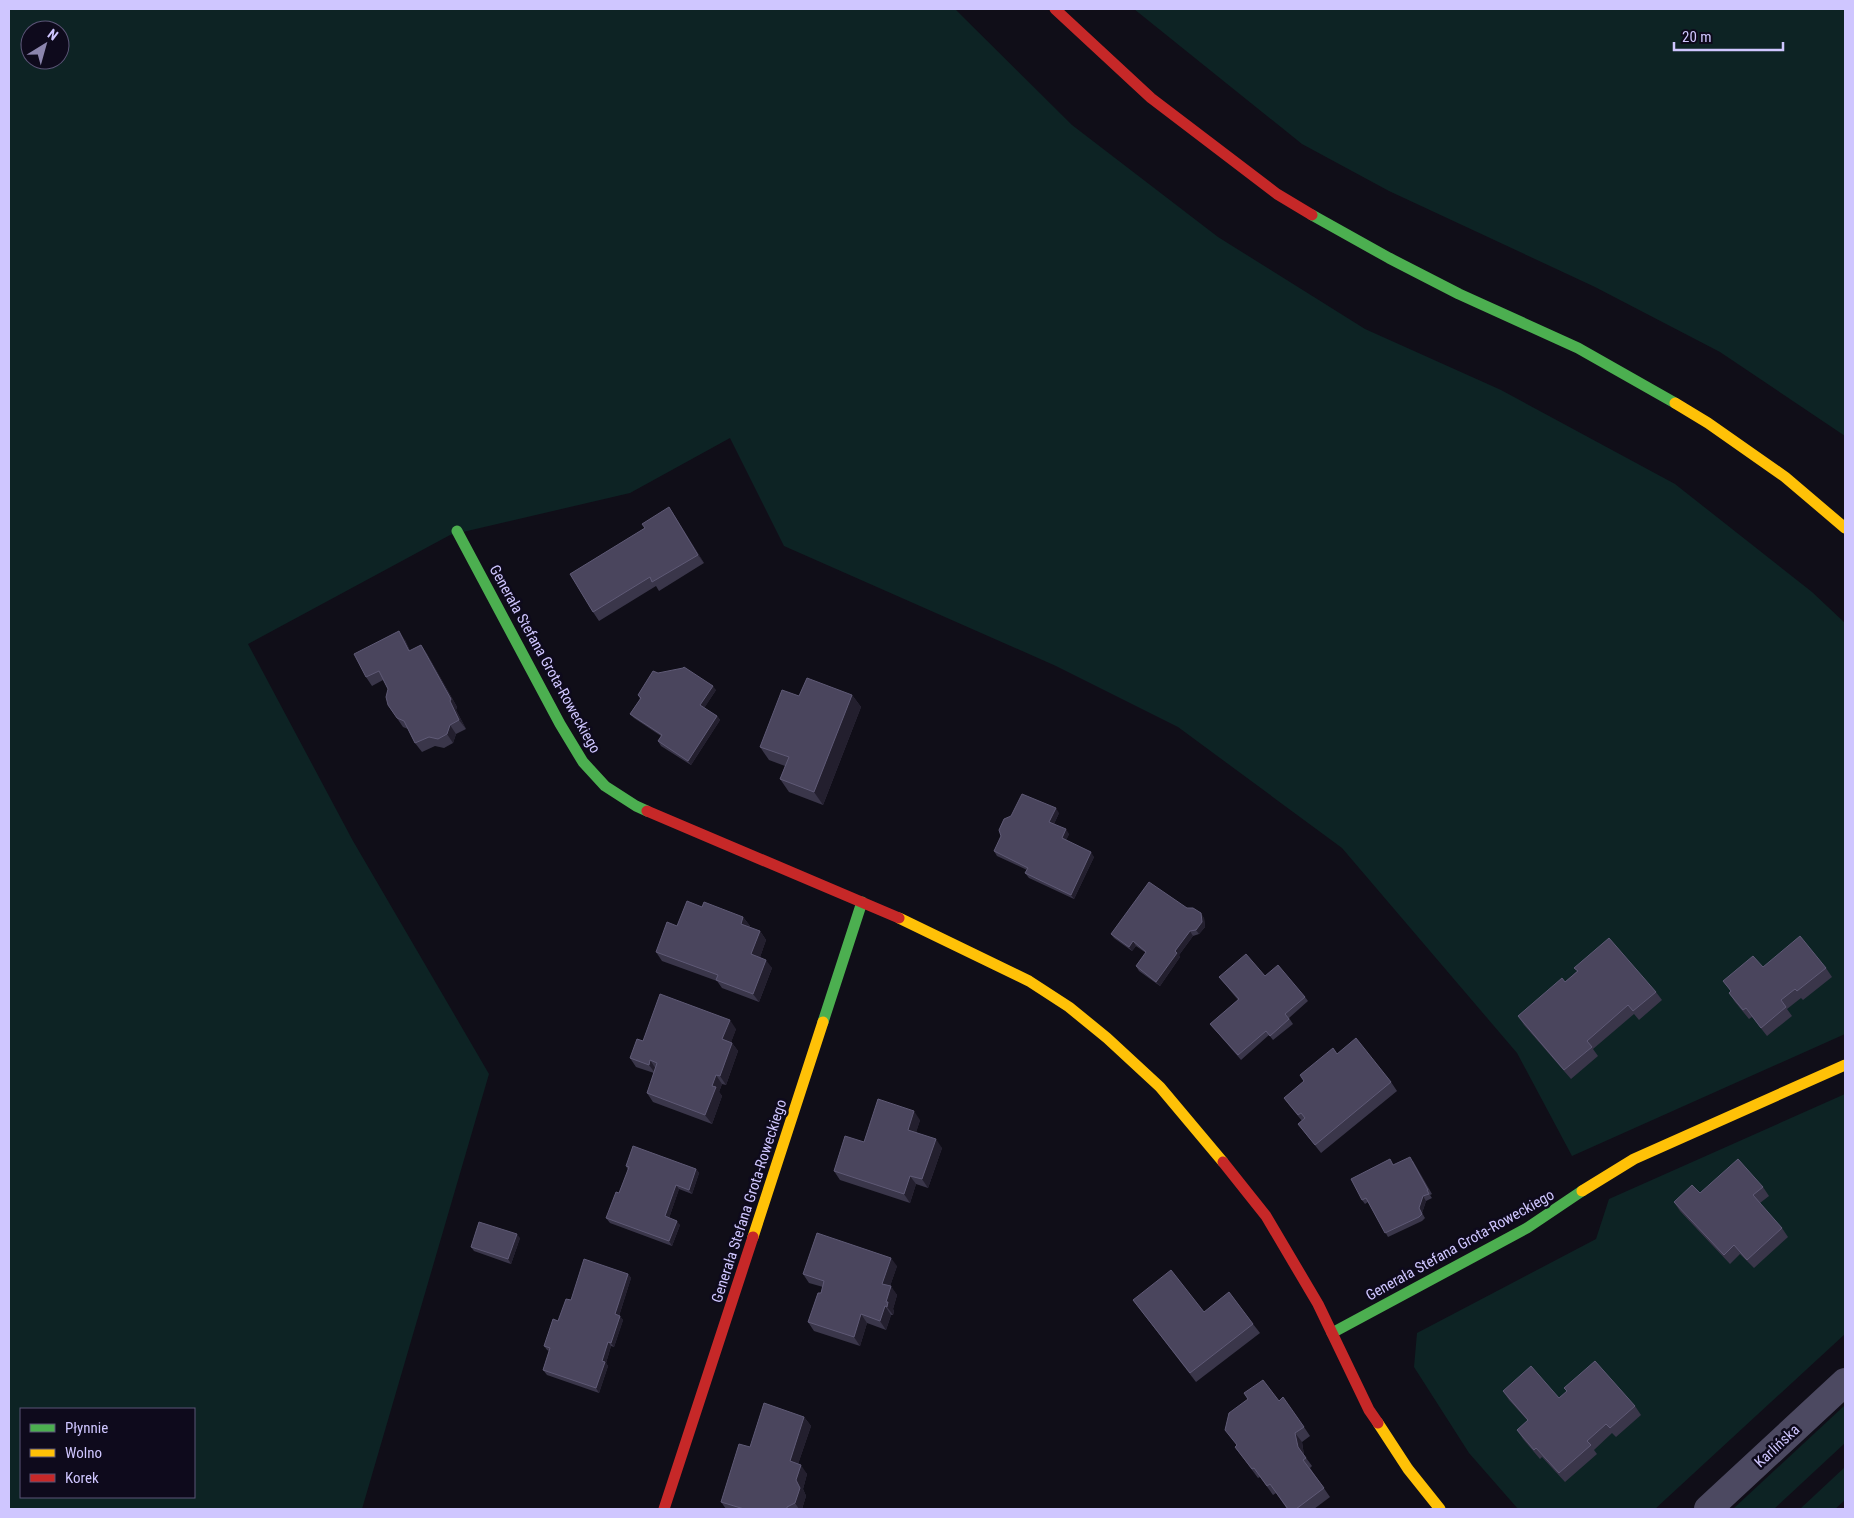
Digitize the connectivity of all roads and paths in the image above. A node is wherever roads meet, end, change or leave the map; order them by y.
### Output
1 (1054, 9) edge
2 (1845, 528) edge
3 (457, 531) dead end
4 (862, 902) junction
5 (1845, 1065) edge
6 (1332, 1333) junction
7 (1845, 1382) edge
8 (664, 1509) edge
9 (1440, 1509) edge
10 (1708, 1509) edge

1 - 2 street
3 - 4 street, Generała Stefana Grota-Roweckiego
4 - 6 street, Generała Stefana Grota-Roweckiego
4 - 8 street, Generała Stefana Grota-Roweckiego
5 - 6 street, Generała Stefana Grota-Roweckiego
6 - 9 street, Generała Stefana Grota-Roweckiego
7 - 10 street, Karlińska

